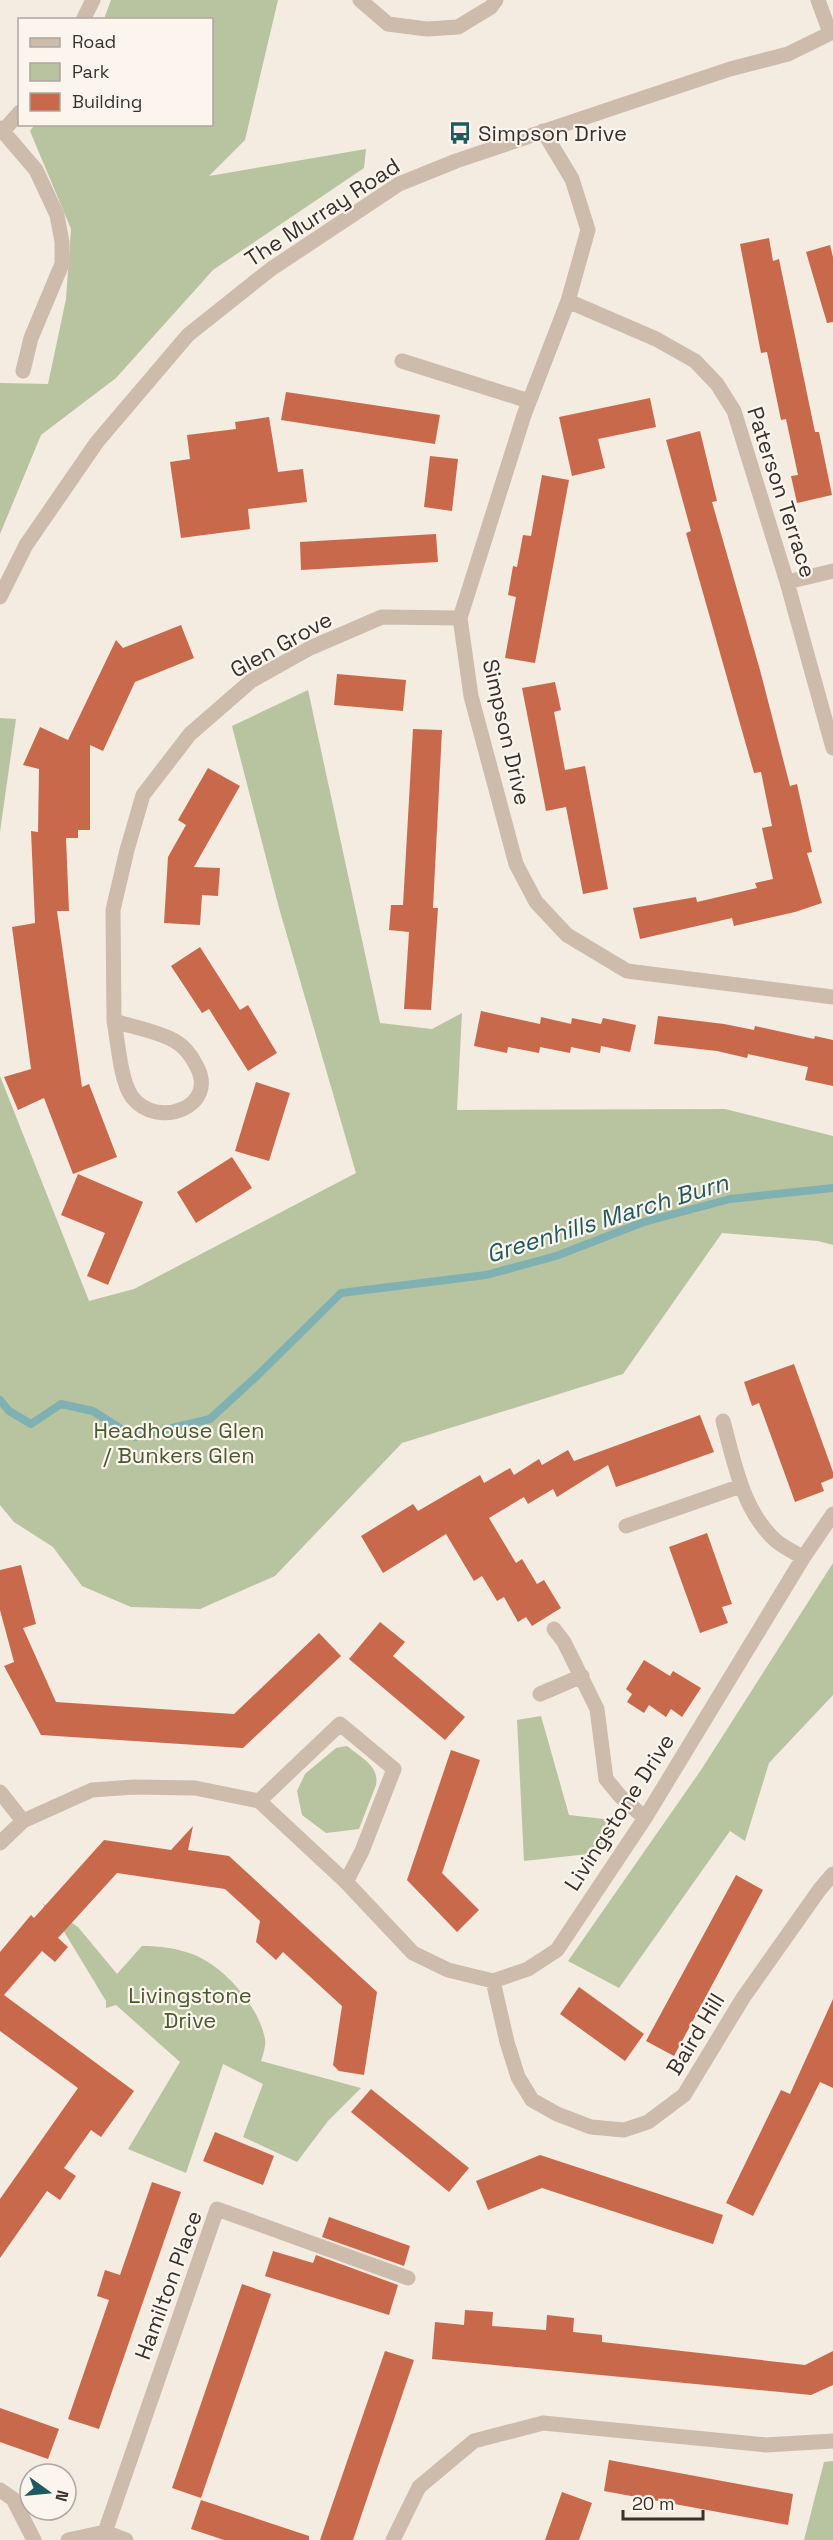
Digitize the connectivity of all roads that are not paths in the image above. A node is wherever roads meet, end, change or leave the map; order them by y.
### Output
1 (93, 0) edge
2 (360, 0) edge
3 (496, 0) edge
4 (818, 0) edge
5 (84, 18) edge
6 (831, 33) edge
7 (18, 114) edge
8 (2, 129) edge
9 (543, 131) junction
10 (568, 301) junction
11 (402, 361) dead end
12 (23, 371) dead end
13 (530, 401) junction
14 (833, 571) edge
15 (787, 582) junction
16 (0, 597) edge
17 (460, 618) junction
18 (833, 748) edge
19 (833, 997) edge
20 (114, 1021) junction
21 (723, 1421) dead end
22 (741, 1486) junction
23 (833, 1514) edge
24 (626, 1526) dead end
25 (803, 1558) junction
26 (554, 1629) dead end
27 (582, 1676) junction
28 (540, 1694) dead end
29 (0, 1792) edge
30 (259, 1800) junction
31 (645, 1818) junction
32 (23, 1821) junction
33 (0, 1843) edge
34 (833, 1874) edge
35 (346, 1882) junction
36 (493, 1981) junction
37 (408, 2278) dead end
38 (833, 2440) edge
39 (0, 2490) edge
40 (105, 2532) junction
41 (34, 2540) edge
42 (68, 2540) edge
43 (126, 2540) edge
44 (393, 2540) edge

1 - 5 street
2 - 3 street
4 - 6 street
6 - 9 street, The Murray Road
7 - 8 street
8 - 12 street
9 - 10 street, Simpson Drive
9 - 16 street, The Murray Road
10 - 13 street, Simpson Drive
10 - 15 street, Paterson Terrace
11 - 13 street
13 - 17 street, Simpson Drive
14 - 15 street
15 - 18 street, Paterson Terrace
17 - 19 street, Simpson Drive
17 - 20 street, Glen Grove
20 - 20 street, Glen Grove
21 - 22 street
22 - 24 street
22 - 25 street
23 - 25 street, Livingstone Drive
25 - 31 street, Livingstone Drive
26 - 27 street
27 - 28 street
27 - 31 street
29 - 32 street
30 - 32 street
30 - 35 street
30 - 35 street
31 - 36 street, Livingstone Drive
32 - 33 street
34 - 36 street, Baird Hill
35 - 36 street
37 - 40 street, Hamilton Place
38 - 44 street
39 - 41 street
40 - 42 street
40 - 43 street

